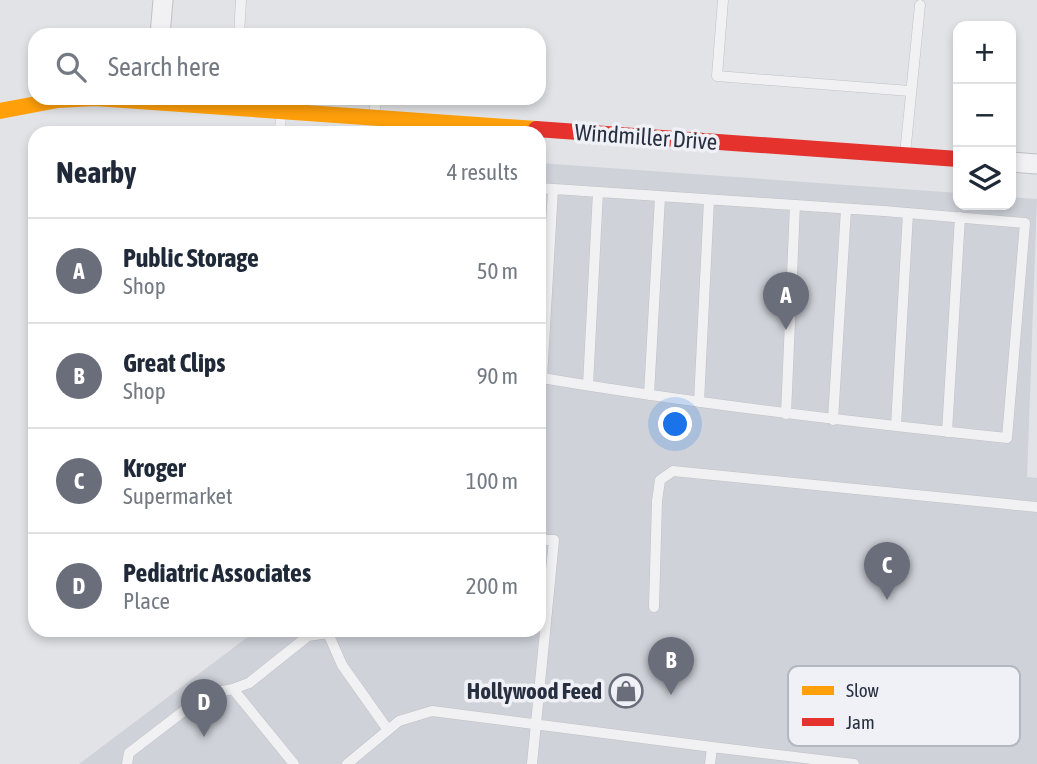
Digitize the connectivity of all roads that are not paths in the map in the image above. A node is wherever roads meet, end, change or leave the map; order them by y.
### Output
1 (163, 0) edge
2 (241, 0) edge
3 (723, 0) edge
4 (920, 5) dead end
5 (161, 28) edge
6 (239, 28) edge
7 (910, 92) junction
8 (32, 105) edge
9 (212, 105) edge
10 (375, 105) edge
11 (0, 111) edge
12 (281, 111) junction
13 (374, 117) junction
14 (280, 126) edge
15 (421, 126) edge
16 (546, 133) edge
17 (905, 155) junction
18 (953, 159) edge
19 (1016, 162) edge
20 (1037, 164) edge
21 (546, 188) edge
22 (553, 189) junction
23 (598, 192) junction
24 (660, 197) junction
25 (709, 200) junction
26 (795, 205) junction
27 (846, 209) junction
28 (908, 213) junction
29 (960, 218) junction
30 (546, 309) edge
31 (546, 378) edge
32 (588, 385) junction
33 (649, 395) junction
34 (699, 402) junction
35 (786, 414) junction
36 (833, 420) junction
37 (896, 426) junction
38 (947, 432) junction
39 (1037, 507) edge
40 (546, 540) edge
41 (654, 607) dead end
42 (546, 627) edge
43 (307, 637) edge
44 (330, 637) edge
45 (545, 637) edge
46 (233, 689) junction
47 (537, 724) junction
48 (388, 730) junction
49 (712, 747) junction
50 (127, 764) edge
51 (294, 764) edge
52 (347, 764) edge
53 (532, 764) edge
54 (710, 764) edge
55 (854, 764) edge

1 - 5 street
2 - 6 lane
3 - 7 lane
4 - 7 lane
7 - 17 lane
8 - 11 street, Windmiller Drive
9 - 12 street, Windmiller Drive
10 - 13 lane
12 - 13 street, Windmiller Drive
12 - 14 lane
13 - 15 street, Windmiller Drive
16 - 17 street, Windmiller Drive
17 - 18 street, Windmiller Drive
19 - 20 street
21 - 22 lane
22 - 23 lane
22 - 30 lane
23 - 24 lane
23 - 32 lane
24 - 25 lane
24 - 33 lane
25 - 26 lane
25 - 34 lane
26 - 27 lane
26 - 35 lane
27 - 28 lane
27 - 36 lane
28 - 29 lane
28 - 37 lane
29 - 38 lane
29 - 38 lane
31 - 32 lane
32 - 33 lane
33 - 34 lane
34 - 35 lane
35 - 36 lane
36 - 37 lane
37 - 38 lane
39 - 41 lane
40 - 42 lane
43 - 46 lane
44 - 48 lane
45 - 47 lane
46 - 50 lane
46 - 51 lane
47 - 48 lane
47 - 49 lane
47 - 53 lane
48 - 52 lane
49 - 54 lane
49 - 55 lane

